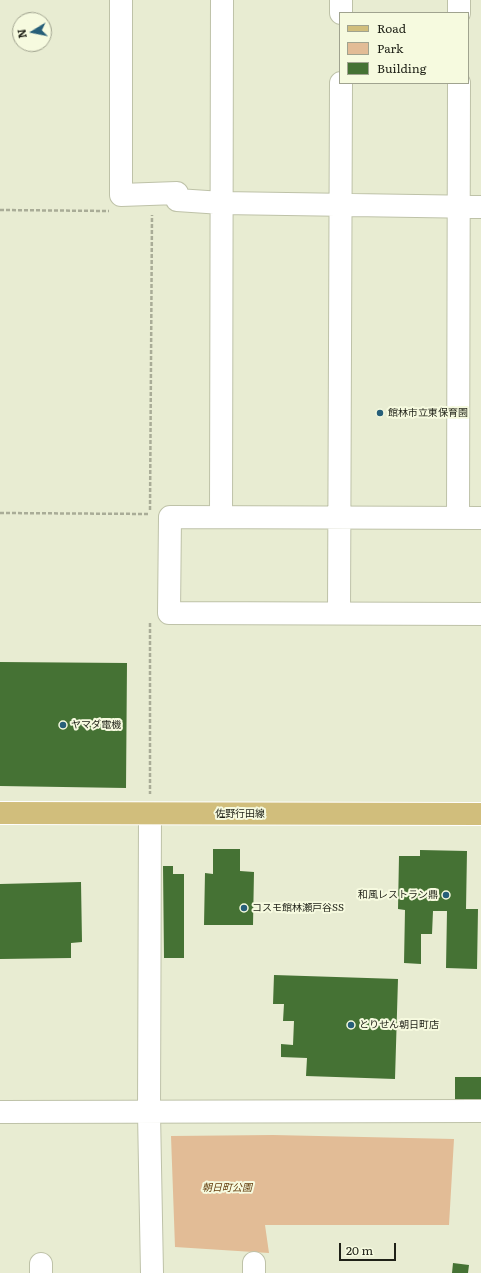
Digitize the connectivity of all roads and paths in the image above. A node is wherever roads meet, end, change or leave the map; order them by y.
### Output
1 (121, 0) edge
2 (222, 0) edge
3 (341, 0) edge
4 (459, 0) edge
5 (341, 12) edge
6 (459, 12) edge
7 (340, 84) edge
8 (459, 84) edge
9 (222, 203) junction
10 (340, 205) junction
11 (459, 207) junction
12 (481, 207) edge
13 (0, 210) edge
14 (116, 212) dead end
15 (145, 212) dead end
16 (0, 513) edge
17 (150, 514) junction
18 (221, 517) junction
19 (340, 517) junction
20 (458, 518) junction
21 (481, 518) edge
22 (150, 521) dead end
23 (339, 613) junction
24 (481, 614) edge
25 (150, 621) dead end
26 (0, 813) edge
27 (150, 814) junction
28 (481, 814) edge
29 (481, 1111) edge
30 (0, 1112) edge
31 (150, 1113) junction
32 (152, 1273) edge

1 - 9 street
2 - 9 street
3 - 5 street
4 - 6 street
7 - 10 street
8 - 11 street
9 - 10 street
9 - 18 street
10 - 11 street
10 - 19 street
11 - 12 street
11 - 20 street
13 - 14 path
15 - 17 path
16 - 17 path
17 - 22 path
18 - 19 street
18 - 23 street
19 - 20 street
19 - 23 street
20 - 21 street
23 - 24 street
25 - 27 path
26 - 27 main road, 佐野行田線
27 - 28 main road, 佐野行田線
27 - 31 street
29 - 31 street
30 - 31 street
31 - 32 street

